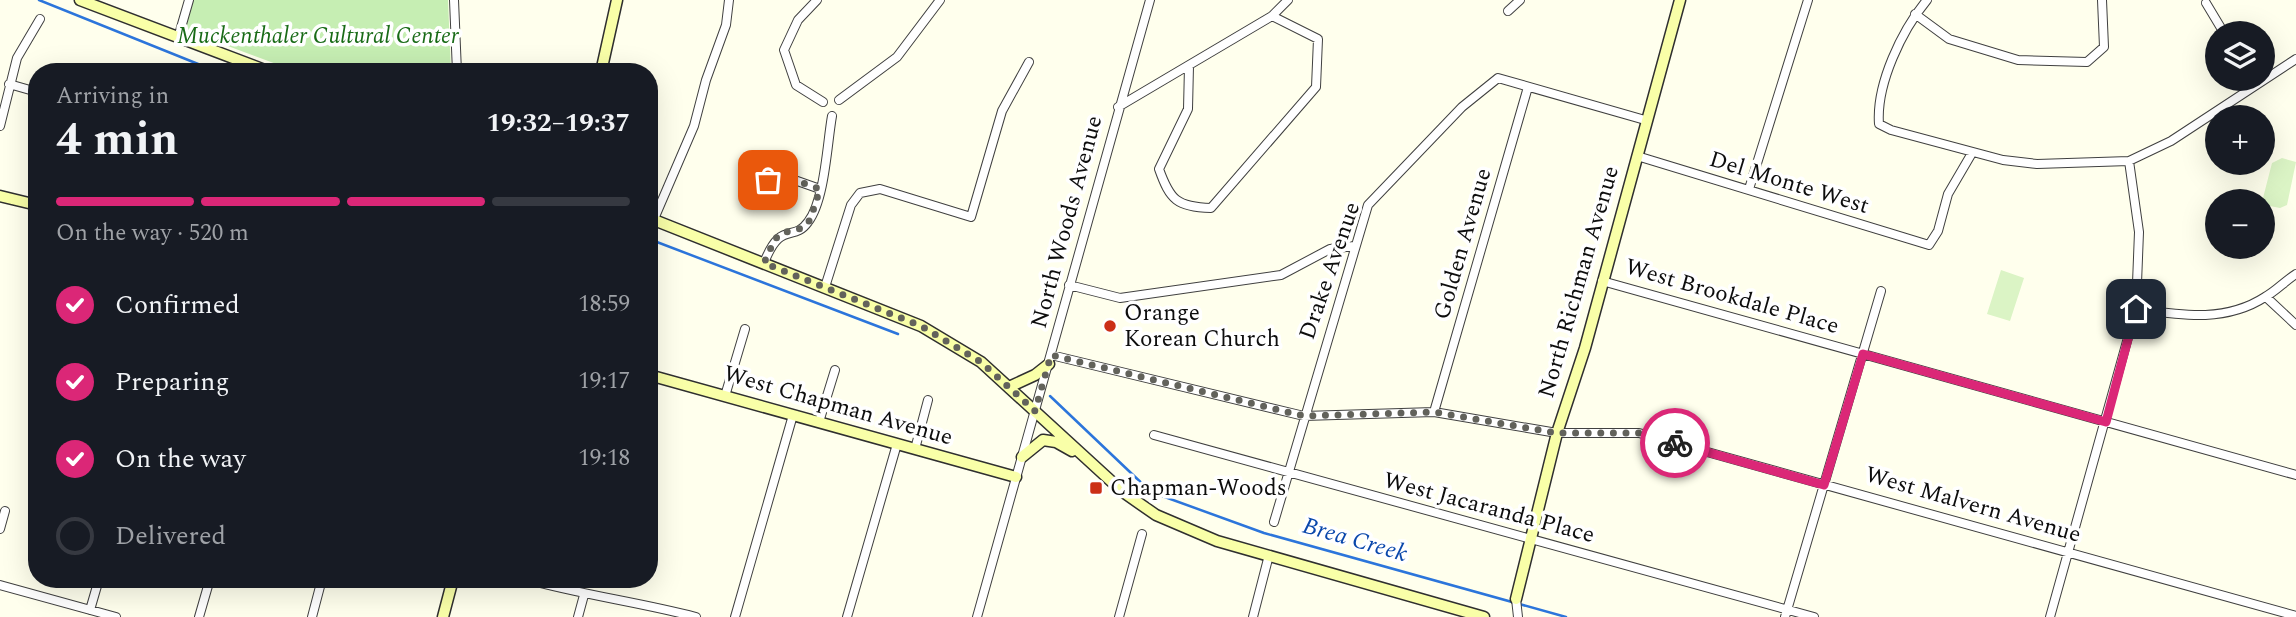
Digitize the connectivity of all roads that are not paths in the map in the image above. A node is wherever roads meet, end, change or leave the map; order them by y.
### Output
1 (80, 0) edge
2 (189, 0) edge
3 (454, 0) edge
4 (617, 0) edge
5 (729, 0) edge
6 (817, 0) edge
7 (940, 0) edge
8 (1150, 0) edge
9 (1288, 0) edge
10 (1520, 0) edge
11 (1680, 0) edge
12 (1808, 0) edge
13 (1927, 0) edge
14 (2102, 0) edge
15 (2206, 3) dead end
16 (1508, 11) dead end
17 (1915, 14) junction
18 (1272, 16) junction
19 (40, 19) dead end
20 (2217, 21) edge
21 (178, 38) junction
22 (2296, 59) edge
23 (1030, 62) dead end
24 (246, 63) edge
25 (457, 63) edge
26 (603, 63) edge
27 (1189, 66) junction
28 (2275, 70) edge
29 (9, 84) junction
30 (1528, 87) junction
31 (28, 89) edge
32 (2241, 91) edge
33 (839, 100) dead end
34 (823, 103) dead end
35 (1118, 107) junction
36 (832, 116) dead end
37 (1646, 120) junction
38 (0, 126) edge
39 (1972, 153) junction
40 (1637, 156) junction
41 (2129, 161) junction
42 (750, 183) dead end
43 (820, 189) junction
44 (1749, 189) junction
45 (0, 196) edge
46 (28, 203) edge
47 (658, 206) edge
48 (658, 221) edge
49 (1354, 246) junction
50 (764, 263) junction
51 (2296, 274) edge
52 (1602, 281) junction
53 (1069, 285) junction
54 (825, 288) junction
55 (1881, 291) dead end
56 (2266, 297) junction
57 (2136, 309) junction
58 (2296, 325) edge
59 (745, 329) dead end
60 (1863, 354) junction
61 (1050, 360) junction
62 (835, 370) dead end
63 (658, 377) edge
64 (1009, 387) junction
65 (725, 396) junction
66 (928, 400) dead end
67 (1035, 411) junction
68 (1434, 412) junction
69 (793, 415) junction
70 (1304, 416) junction
71 (819, 422) junction
72 (2106, 422) junction
73 (1557, 433) junction
74 (1154, 435) dead end
75 (897, 444) junction
76 (915, 449) junction
77 (1022, 457) junction
78 (1084, 457) junction
79 (1288, 472) junction
80 (2296, 475) edge
81 (1016, 477) junction
82 (1824, 485) junction
83 (5, 512) dead end
84 (1274, 522) dead end
85 (0, 529) edge
86 (1142, 534) dead end
87 (1530, 539) junction
88 (2068, 554) junction
89 (1269, 555) junction
90 (0, 585) edge
91 (96, 588) edge
92 (207, 588) edge
93 (320, 588) edge
94 (451, 588) edge
95 (558, 588) edge
96 (584, 595) junction
97 (1517, 609) edge
98 (90, 610) junction
99 (1786, 613) edge
100 (2296, 616) edge
101 (116, 617) edge
102 (199, 617) edge
103 (312, 617) edge
104 (443, 617) edge
105 (578, 617) edge
106 (696, 617) edge
107 (735, 617) edge
108 (847, 617) edge
109 (977, 617) edge
110 (1119, 617) edge
111 (1253, 617) edge
112 (1484, 617) edge
113 (1814, 617) edge
114 (2050, 617) edge

1 - 21 main road
2 - 21 street
3 - 25 street
4 - 26 main road
5 - 47 street
6 - 34 street
7 - 33 street
8 - 35 street, North Woods Avenue
9 - 18 street
10 - 16 street
11 - 37 main road, North Richman Avenue
12 - 44 street
13 - 17 street
14 - 17 street
15 - 20 street
17 - 39 street
18 - 27 street
18 - 27 street
19 - 29 street
21 - 24 main road
22 - 28 street
23 - 54 street
27 - 35 street
29 - 31 street
29 - 38 street
30 - 37 street
30 - 49 street, Drake Avenue
30 - 68 street, Golden Avenue
32 - 41 street
35 - 53 street, North Woods Avenue
36 - 43 street
37 - 40 main road, North Richman Avenue
39 - 41 street
39 - 44 street, Del Monte West
40 - 44 street, Del Monte West
40 - 52 main road, North Richman Avenue
41 - 57 street
42 - 43 street
43 - 50 street
45 - 46 main road
48 - 50 main road
49 - 53 street
49 - 70 street, Drake Avenue
50 - 54 main road
51 - 56 street
52 - 60 street, West Brookdale Place
52 - 73 main road, North Richman Avenue
53 - 61 street, North Woods Avenue
54 - 64 main road
55 - 60 street
56 - 57 street
56 - 58 street
57 - 72 street
59 - 65 street
60 - 72 street, West Brookdale Place
60 - 82 street
61 - 64 main road
61 - 67 street, North Woods Avenue
61 - 70 street, West Malvern Avenue
62 - 71 street
63 - 65 main road, West Chapman Avenue
64 - 67 main road
65 - 69 main road, West Chapman Avenue
66 - 76 street
67 - 77 street, North Woods Avenue
67 - 78 main road
68 - 70 street, West Malvern Avenue
68 - 73 street, West Malvern Avenue
69 - 71 main road, West Chapman Avenue
69 - 107 street
70 - 79 street, Drake Avenue
71 - 75 main road, West Chapman Avenue
72 - 80 street, West Brookdale Place
72 - 88 street
73 - 82 street, West Malvern Avenue
73 - 87 main road, North Richman Avenue
74 - 79 street, West Jacaranda Place
75 - 76 main road, West Chapman Avenue
75 - 108 street
76 - 81 main road, West Chapman Avenue
77 - 78 main road
77 - 81 street, North Woods Avenue
78 - 89 main road
79 - 84 street, Drake Avenue
79 - 87 street, West Jacaranda Place
81 - 109 street, North Woods Avenue
82 - 88 street, West Malvern Avenue
82 - 99 street
83 - 85 street
86 - 110 street
87 - 97 main road, North Richman Avenue
87 - 99 street, West Jacaranda Place
88 - 100 street, West Malvern Avenue
88 - 114 street
89 - 111 street
89 - 112 main road
90 - 98 street
91 - 98 street
92 - 102 street
93 - 103 street
94 - 104 main road
95 - 96 street
96 - 105 street
96 - 106 street
98 - 101 street
99 - 113 street, West Jacaranda Place

